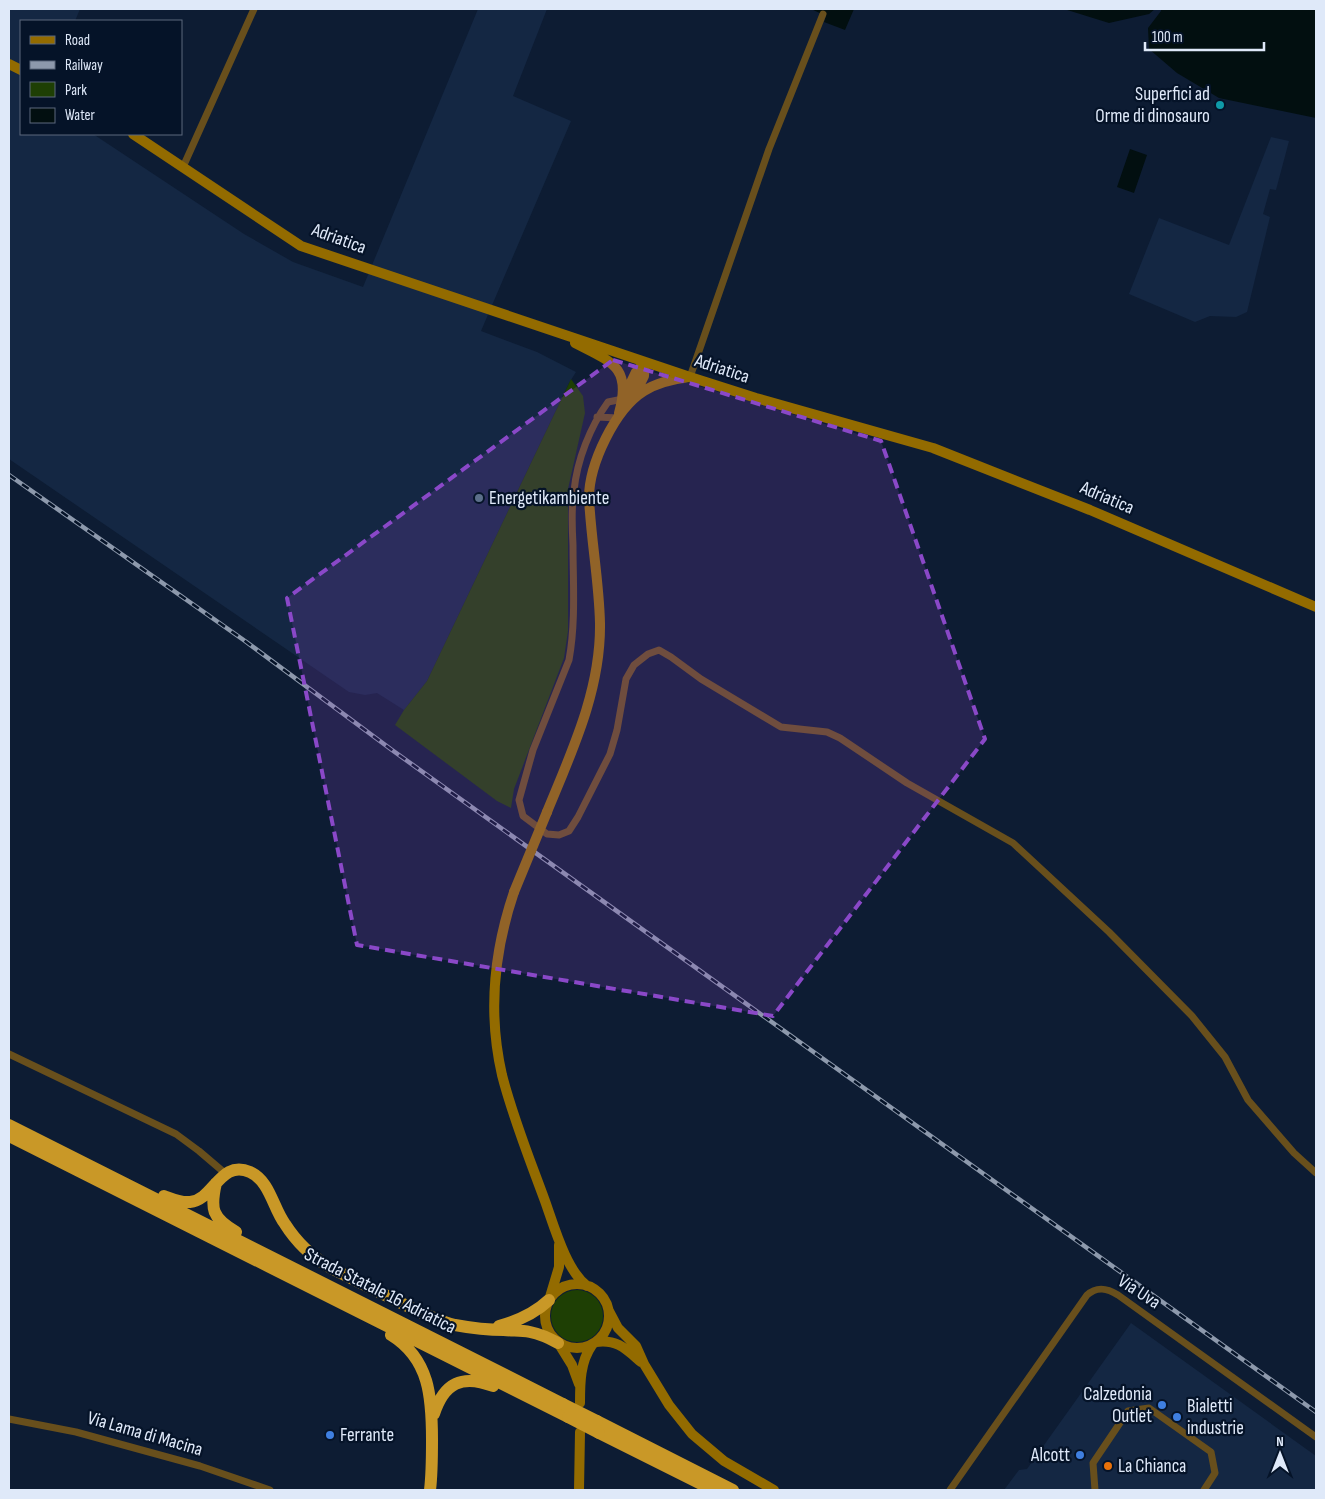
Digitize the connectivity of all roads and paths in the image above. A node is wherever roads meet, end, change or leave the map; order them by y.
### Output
1 (254, 9) edge
2 (824, 14) dead end
3 (135, 135) edge
4 (183, 167) junction
5 (546, 328) junction
6 (646, 362) junction
7 (690, 377) junction
8 (628, 400) junction
9 (597, 417) junction
10 (618, 418) junction
11 (1316, 607) edge
12 (9, 1054) edge
13 (9, 1125) edge
14 (9, 1136) edge
15 (101, 1172) junction
16 (1316, 1173) edge
17 (226, 1174) junction
18 (216, 1184) junction
19 (557, 1234) junction
20 (313, 1278) junction
21 (587, 1286) junction
22 (331, 1299) junction
23 (549, 1300) junction
24 (609, 1311) junction
25 (488, 1329) junction
26 (558, 1343) junction
27 (594, 1344) junction
28 (644, 1364) junction
29 (580, 1387) junction
30 (539, 1403) junction
31 (580, 1404) dead end
32 (9, 1419) edge
33 (432, 1419) junction
34 (598, 1427) junction
35 (580, 1432) dead end
36 (1316, 1437) edge
37 (270, 1490) edge
38 (430, 1490) edge
39 (579, 1490) edge
40 (713, 1490) edge
41 (734, 1490) edge
42 (774, 1490) edge
43 (950, 1490) edge
44 (1095, 1490) edge
45 (1204, 1490) edge

1 - 4 street
2 - 7 street
3 - 4 street, Adriatica
4 - 5 street, Adriatica
5 - 6 street, Adriatica
5 - 8 street
6 - 7 street, Adriatica
6 - 8 street
7 - 8 street
7 - 11 street, Adriatica
8 - 9 street
8 - 10 street
9 - 10 street
9 - 16 street
10 - 19 street, bridge
12 - 17 street
13 - 15 highway, Strada Statale 16 Adriatica
14 - 22 highway, Strada Statale 16 Adriatica
15 - 18 highway
15 - 20 highway, Strada Statale 16 Adriatica
17 - 18 highway
17 - 25 highway
18 - 20 highway
19 - 21 street
19 - 23 street
20 - 34 highway, Strada Statale 16 Adriatica, bridge
21 - 23 street
21 - 24 street
22 - 30 highway, Strada Statale 16 Adriatica
22 - 33 highway
23 - 25 highway
23 - 26 street
24 - 27 street
24 - 28 street
25 - 26 highway
26 - 27 street
26 - 29 street
27 - 28 street
27 - 29 street
28 - 42 street
29 - 31 street
30 - 33 highway
30 - 34 highway, Strada Statale 16 Adriatica, bridge
32 - 37 street, Via Lama di Macina
33 - 38 highway
34 - 40 highway, Strada Statale 16 Adriatica
34 - 41 highway, Strada Statale 16 Adriatica
35 - 39 street
36 - 43 street, Via Uva
44 - 45 street

